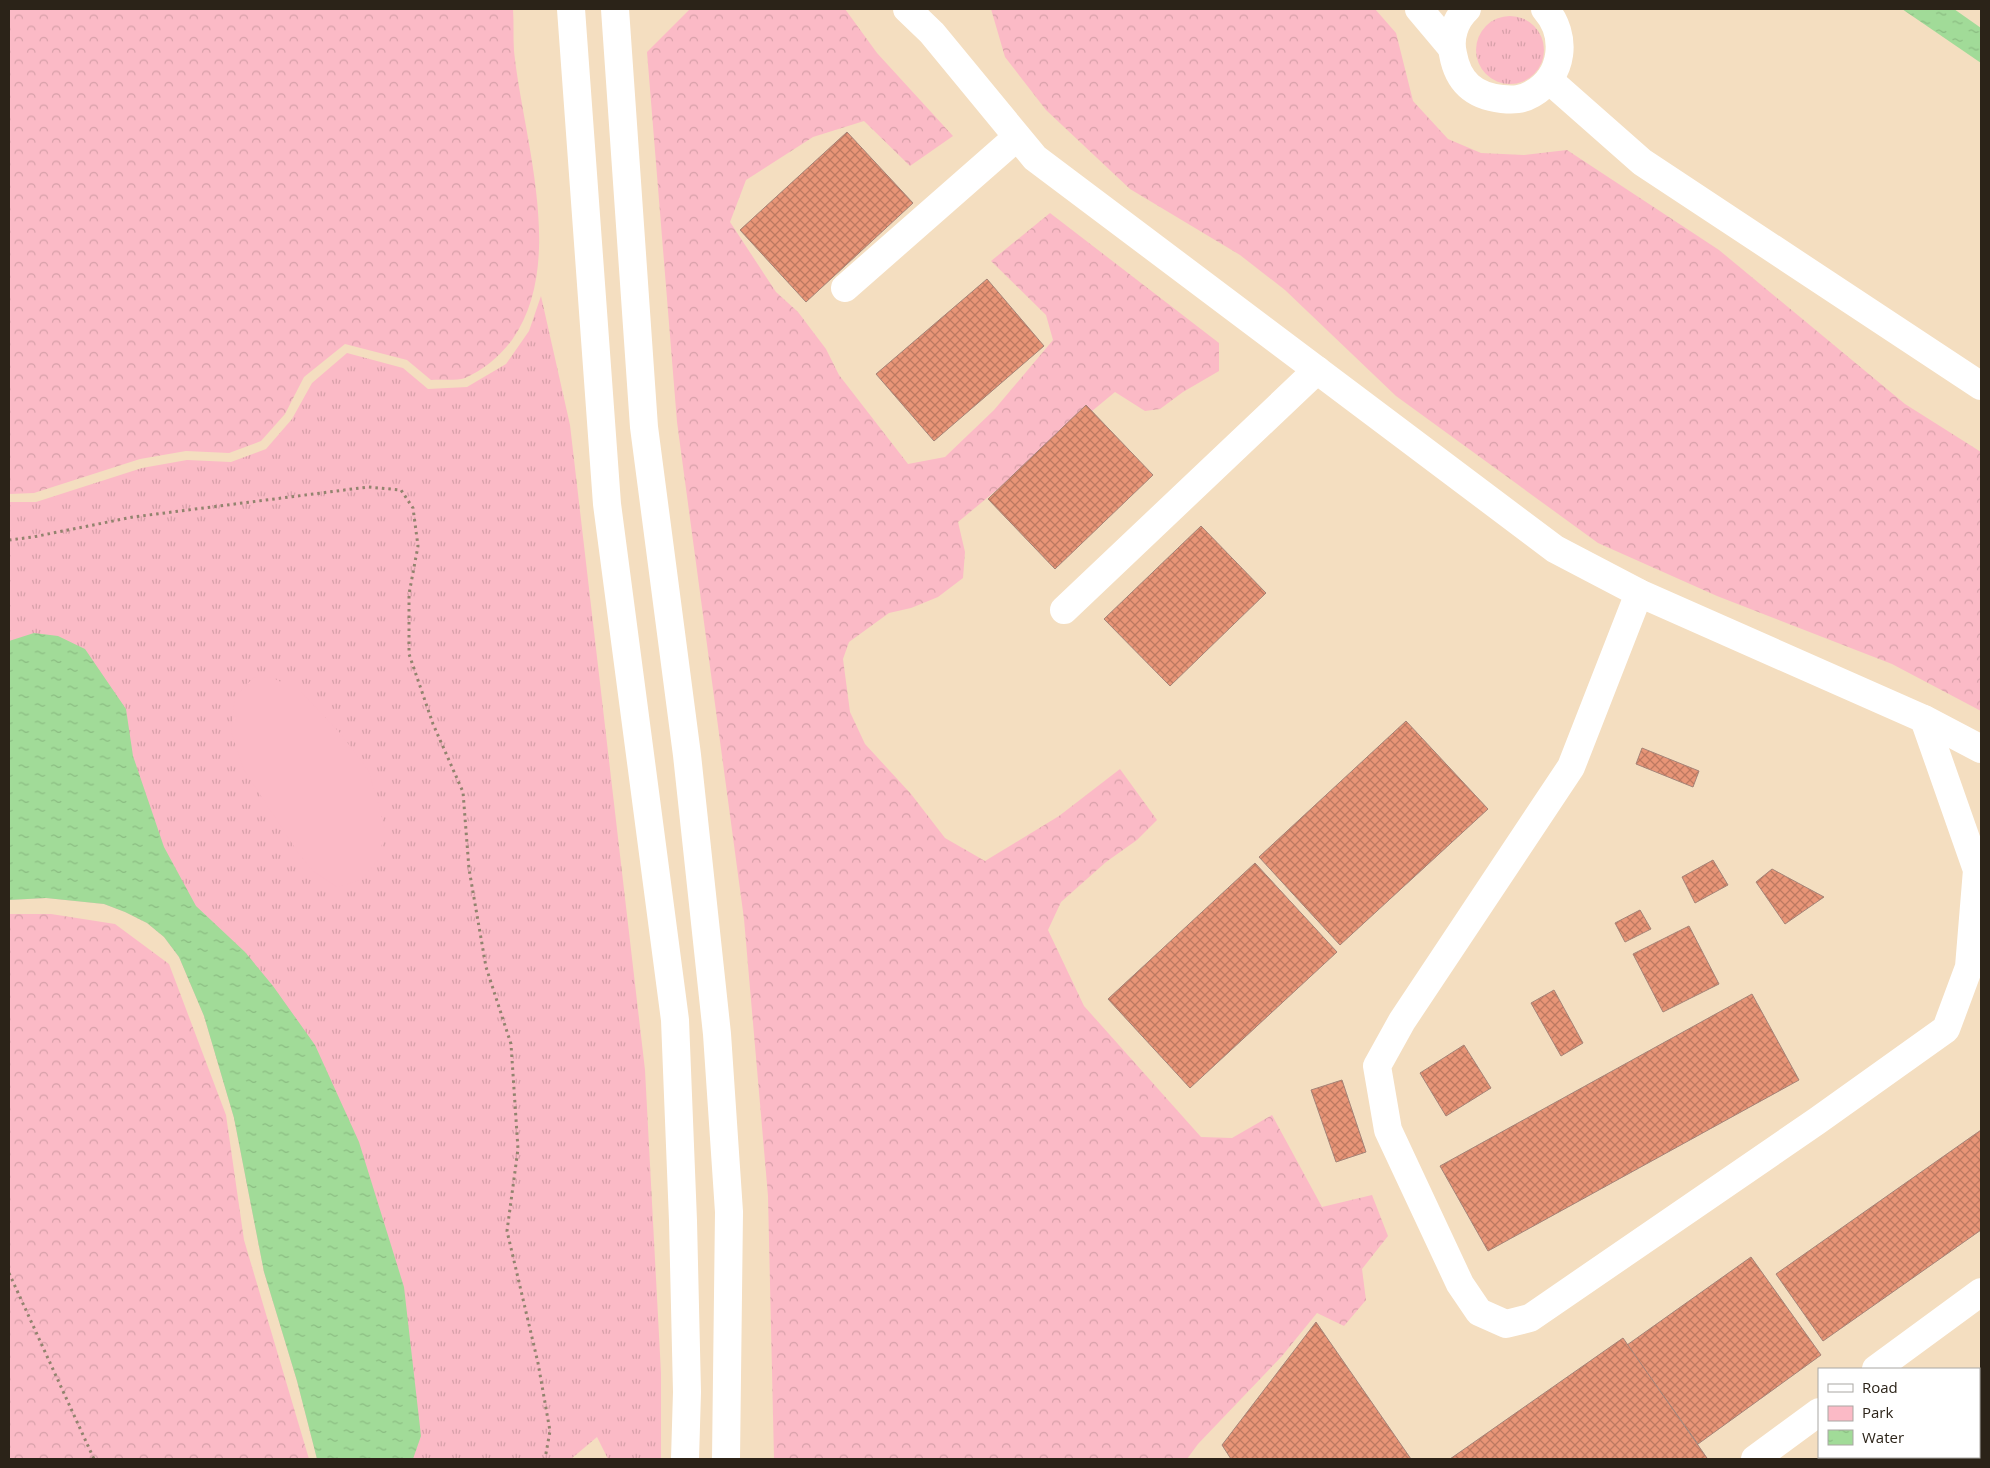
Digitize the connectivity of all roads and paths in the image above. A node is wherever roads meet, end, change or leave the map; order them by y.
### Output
1 (571, 9) edge
2 (615, 9) edge
3 (907, 9) edge
4 (1419, 9) edge
5 (1467, 9) edge
6 (1545, 9) edge
7 (934, 21) edge
8 (1451, 47) junction
9 (1549, 80) junction
10 (1016, 137) junction
11 (845, 288) dead end
12 (1317, 370) junction
13 (1981, 386) edge
14 (9, 540) edge
15 (1639, 593) junction
16 (1064, 610) dead end
17 (1924, 719) junction
18 (1981, 749) edge
19 (9, 1274) edge
20 (1981, 1292) edge
21 (1877, 1368) edge
22 (1818, 1413) edge
23 (94, 1459) edge
24 (546, 1459) edge
25 (684, 1459) edge
26 (726, 1459) edge
27 (1755, 1459) edge

1 - 25 lane
2 - 26 lane
3 - 7 lane
4 - 8 lane
5 - 8 lane
6 - 9 lane
7 - 10 lane
8 - 9 lane
9 - 13 lane
10 - 11 lane
10 - 12 lane
12 - 15 lane
12 - 16 lane
14 - 24 path
15 - 17 lane
15 - 17 lane
17 - 18 lane
19 - 23 path
20 - 21 lane
22 - 27 lane

